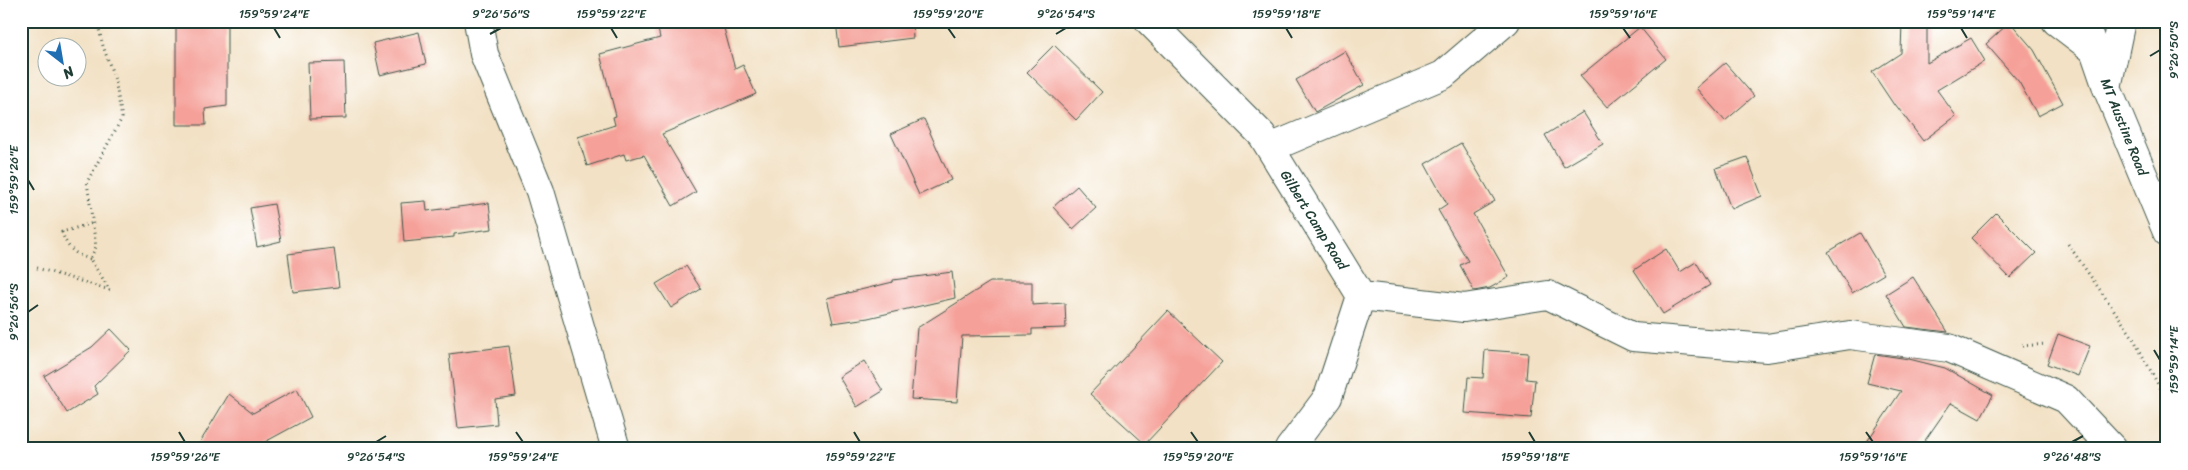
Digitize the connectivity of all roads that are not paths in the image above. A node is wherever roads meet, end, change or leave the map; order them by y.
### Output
1 (478, 21) edge
2 (1149, 21) edge
3 (1506, 21) edge
4 (2056, 21) edge
5 (2084, 21) edge
6 (2121, 21) edge
7 (2094, 50) junction
8 (2107, 88) junction
9 (1270, 148) junction
10 (2167, 232) edge
11 (1361, 296) junction
12 (616, 449) edge
13 (1289, 449) edge
14 (2113, 449) edge

1 - 12 street
2 - 9 street, Gilbert Camp Road
3 - 9 street
4 - 7 street
5 - 7 street, MT Austine Road
6 - 8 street
7 - 8 street, MT Austine Road
8 - 10 street, MT Austine Road
9 - 11 street, Gilbert Camp Road
11 - 13 street
11 - 14 street

